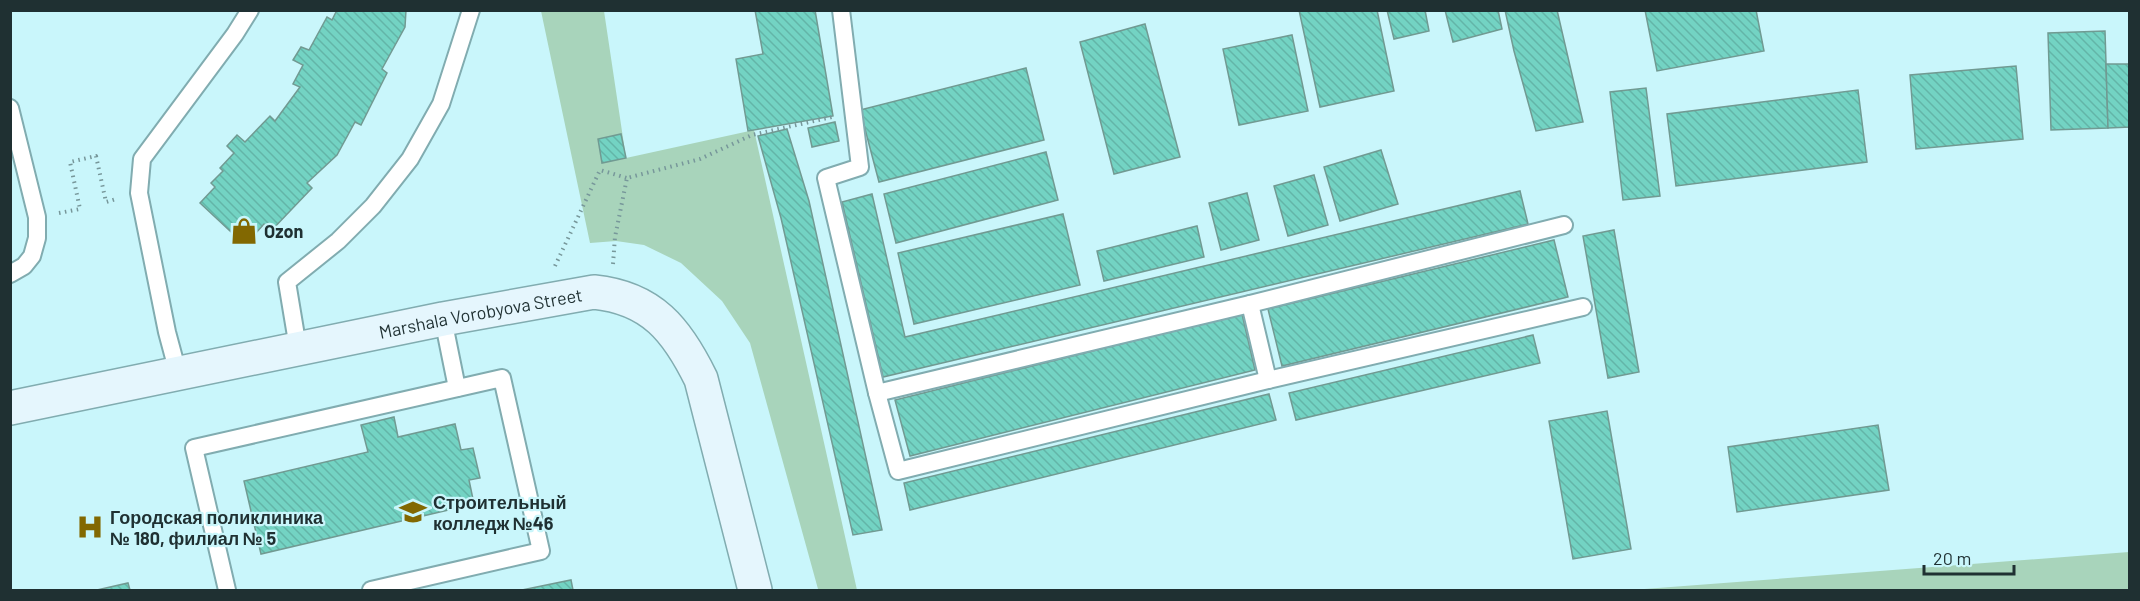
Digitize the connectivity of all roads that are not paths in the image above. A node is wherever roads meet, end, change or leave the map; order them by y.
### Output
1 (250, 10) edge
2 (471, 10) edge
3 (841, 10) edge
4 (10, 108) edge
5 (1564, 225) dead end
6 (10, 274) edge
7 (1250, 304) junction
8 (1583, 307) dead end
9 (443, 319) junction
10 (298, 348) junction
11 (178, 373) junction
12 (1268, 380) junction
13 (457, 388) junction
14 (877, 393) junction
15 (10, 408) edge
16 (227, 591) edge
17 (371, 591) edge
18 (755, 591) edge

1 - 11 lane
2 - 10 lane
3 - 14 lane
4 - 6 lane
5 - 7 lane
7 - 12 lane
7 - 14 lane
8 - 12 lane
9 - 10 main road, Marshala Vorobyova Street
9 - 13 lane
9 - 18 main road, Marshala Vorobyova Street
10 - 11 main road, Marshala Vorobyova Street
11 - 15 main road, Marshala Vorobyova Street
12 - 14 lane
13 - 16 lane
13 - 17 lane

